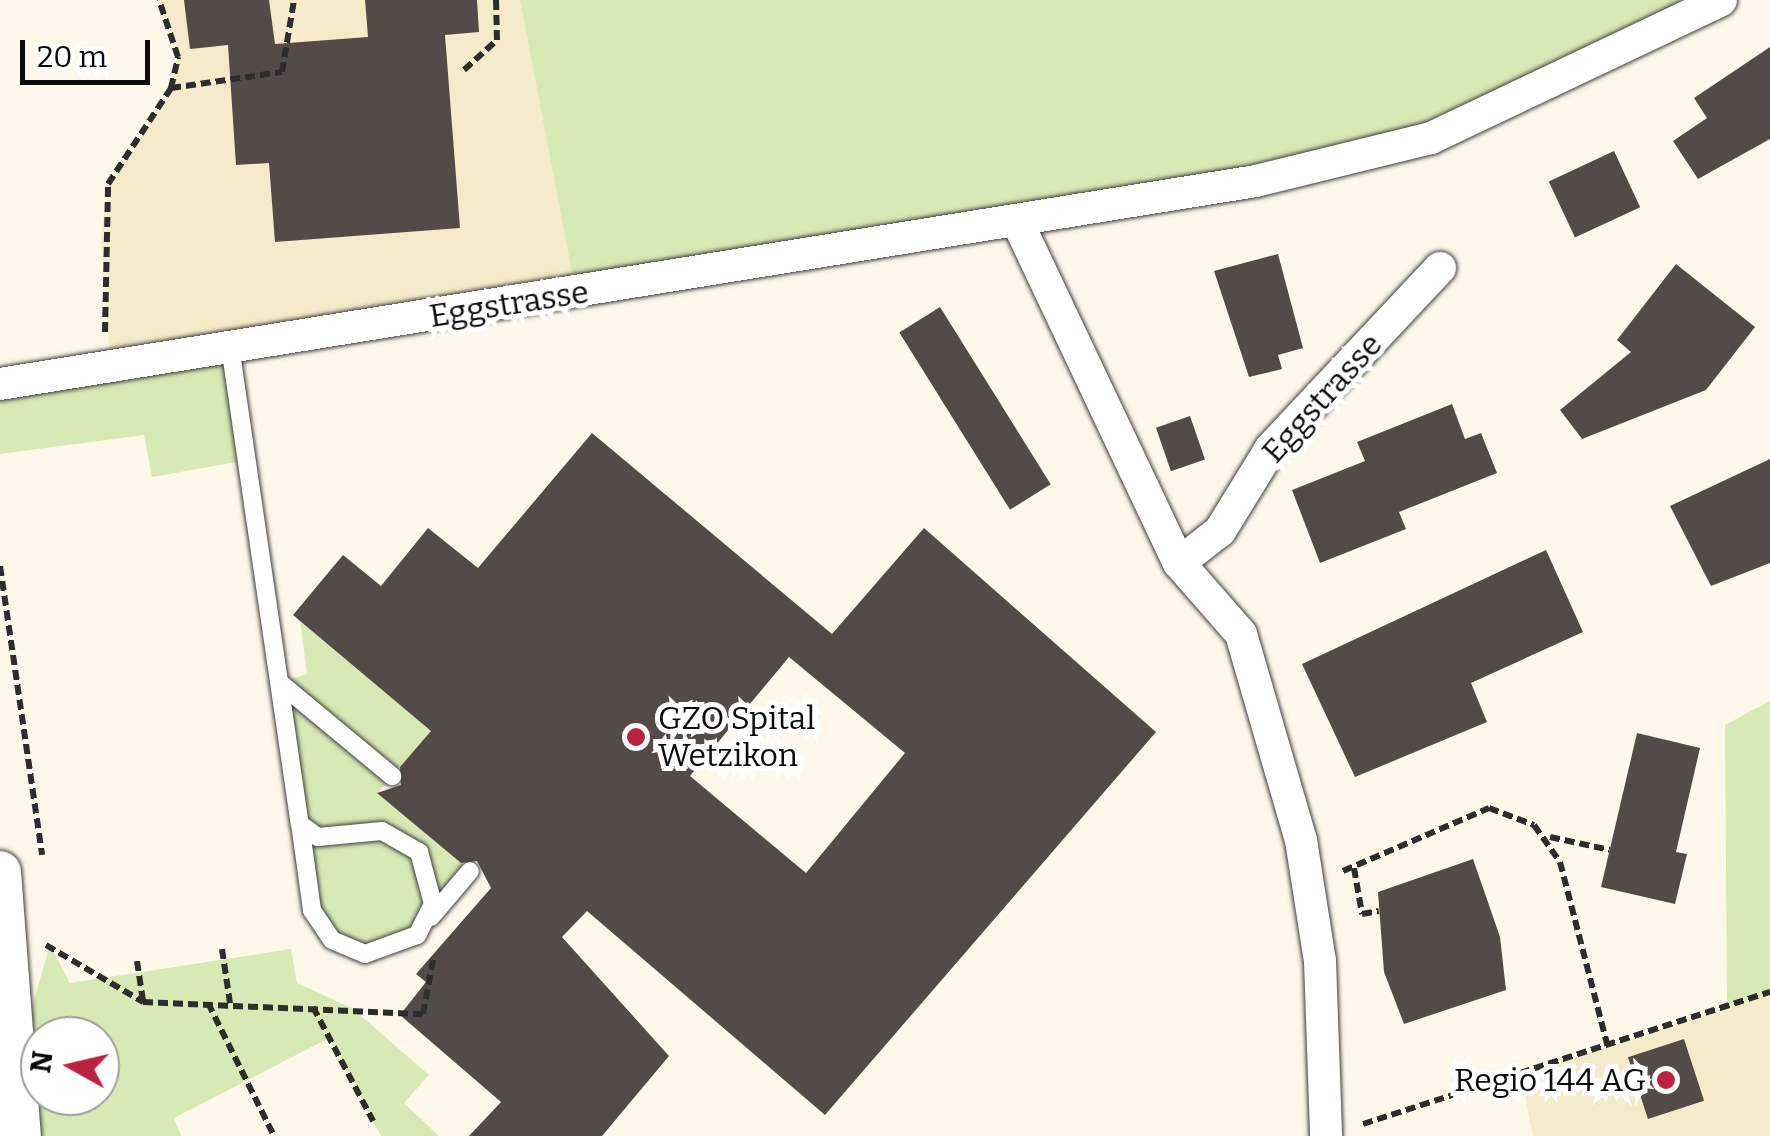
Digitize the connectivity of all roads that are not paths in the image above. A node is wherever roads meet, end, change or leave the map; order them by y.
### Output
1 (1721, 0) edge
2 (1018, 223) junction
3 (1440, 268) dead end
4 (230, 346) junction
5 (0, 384) edge
6 (1179, 563) junction
7 (280, 683) junction
8 (392, 776) dead end
9 (300, 824) junction
10 (470, 871) dead end
11 (0, 872) edge
12 (417, 935) junction
13 (10, 1053) edge
14 (1326, 1131) edge
15 (20, 1136) edge

1 - 2 street, Eggstrasse
2 - 4 street, Eggstrasse
2 - 6 street
3 - 6 street, Eggstrasse
4 - 5 street, Eggstrasse
4 - 7 lane
6 - 14 street
7 - 8 lane
7 - 9 lane
9 - 12 lane
9 - 12 lane
10 - 12 lane
11 - 13 street
13 - 15 street

